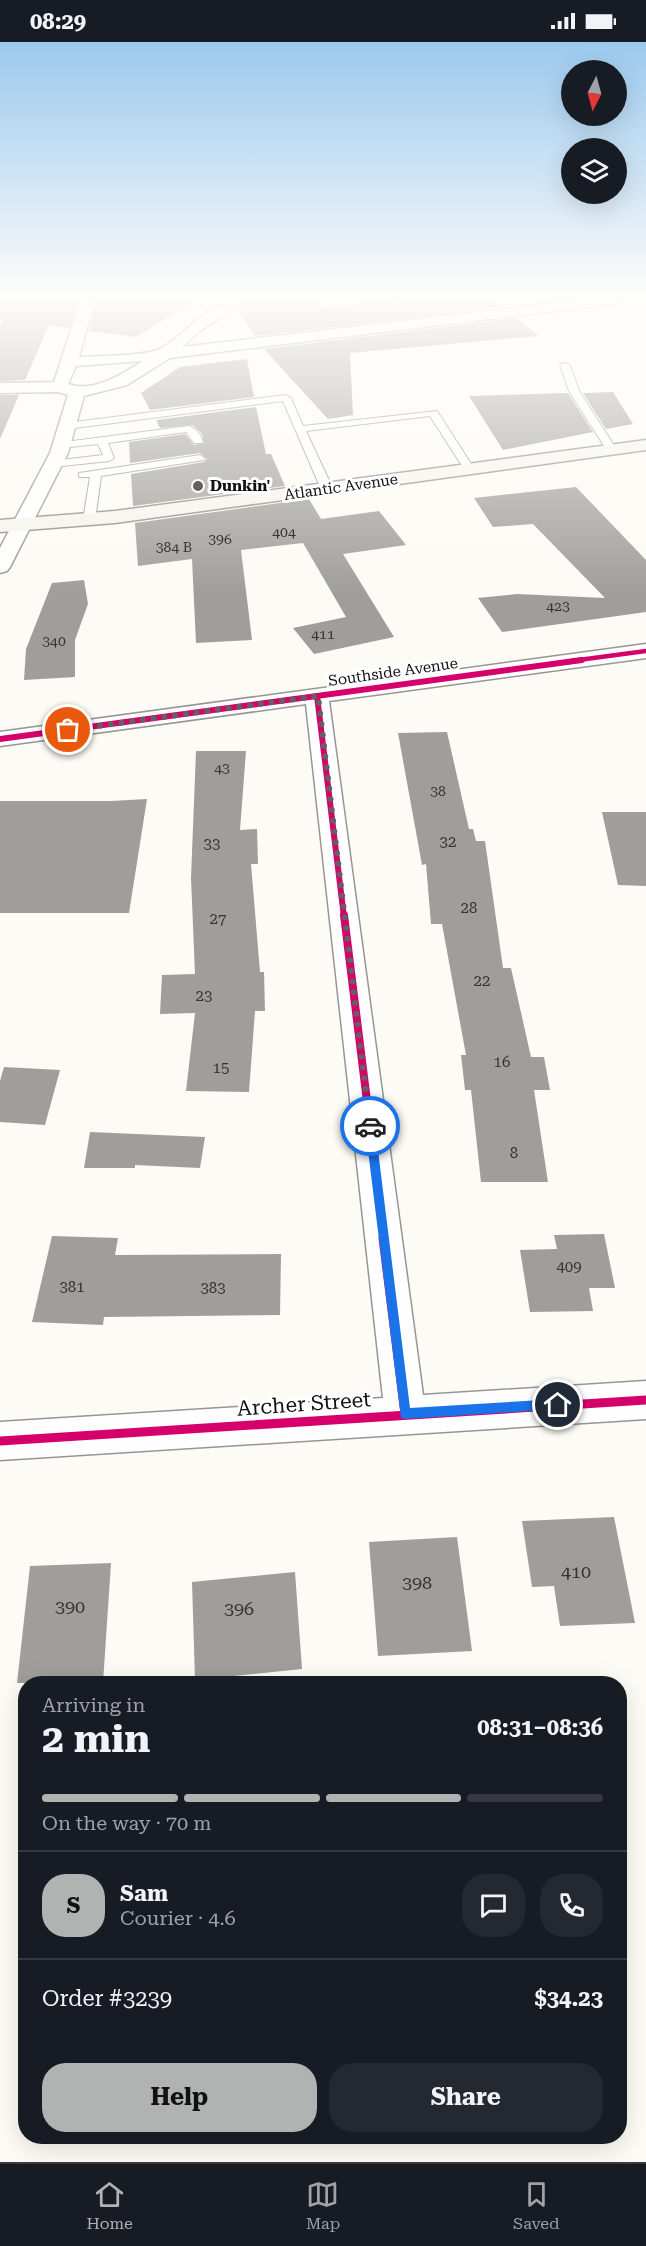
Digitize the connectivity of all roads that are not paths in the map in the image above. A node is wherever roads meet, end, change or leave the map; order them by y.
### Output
1 (69, 398) edge
2 (101, 398) edge
3 (578, 398) edge
4 (67, 426) junction
5 (300, 429) junction
6 (102, 441) junction
7 (198, 441) dead end
8 (61, 445) junction
9 (646, 445) edge
10 (612, 450) junction
11 (200, 458) dead end
12 (470, 470) junction
13 (55, 474) junction
14 (96, 474) junction
15 (327, 489) junction
16 (89, 520) junction
17 (22, 525) junction
18 (0, 526) edge
19 (0, 567) edge
20 (646, 651) edge
21 (318, 696) junction
22 (0, 739) edge
23 (646, 1400) edge
24 (405, 1414) junction
25 (0, 1441) edge

1 - 4 street
2 - 4 street
3 - 10 lane
4 - 5 lane
4 - 8 street
5 - 12 lane
5 - 15 lane
6 - 7 lane
6 - 8 lane
6 - 13 lane
8 - 13 street
9 - 10 main road, Atlantic Avenue
10 - 12 main road, Atlantic Avenue
11 - 14 lane
12 - 15 main road, Atlantic Avenue
13 - 14 lane
13 - 17 street
14 - 16 lane
15 - 16 main road, Atlantic Avenue
16 - 17 main road, Atlantic Avenue
17 - 18 main road, Atlantic Avenue
17 - 19 street
20 - 21 street, Southside Avenue
21 - 22 street, Southside Avenue
21 - 24 street
23 - 24 street, Archer Street
24 - 25 street, Archer Street

